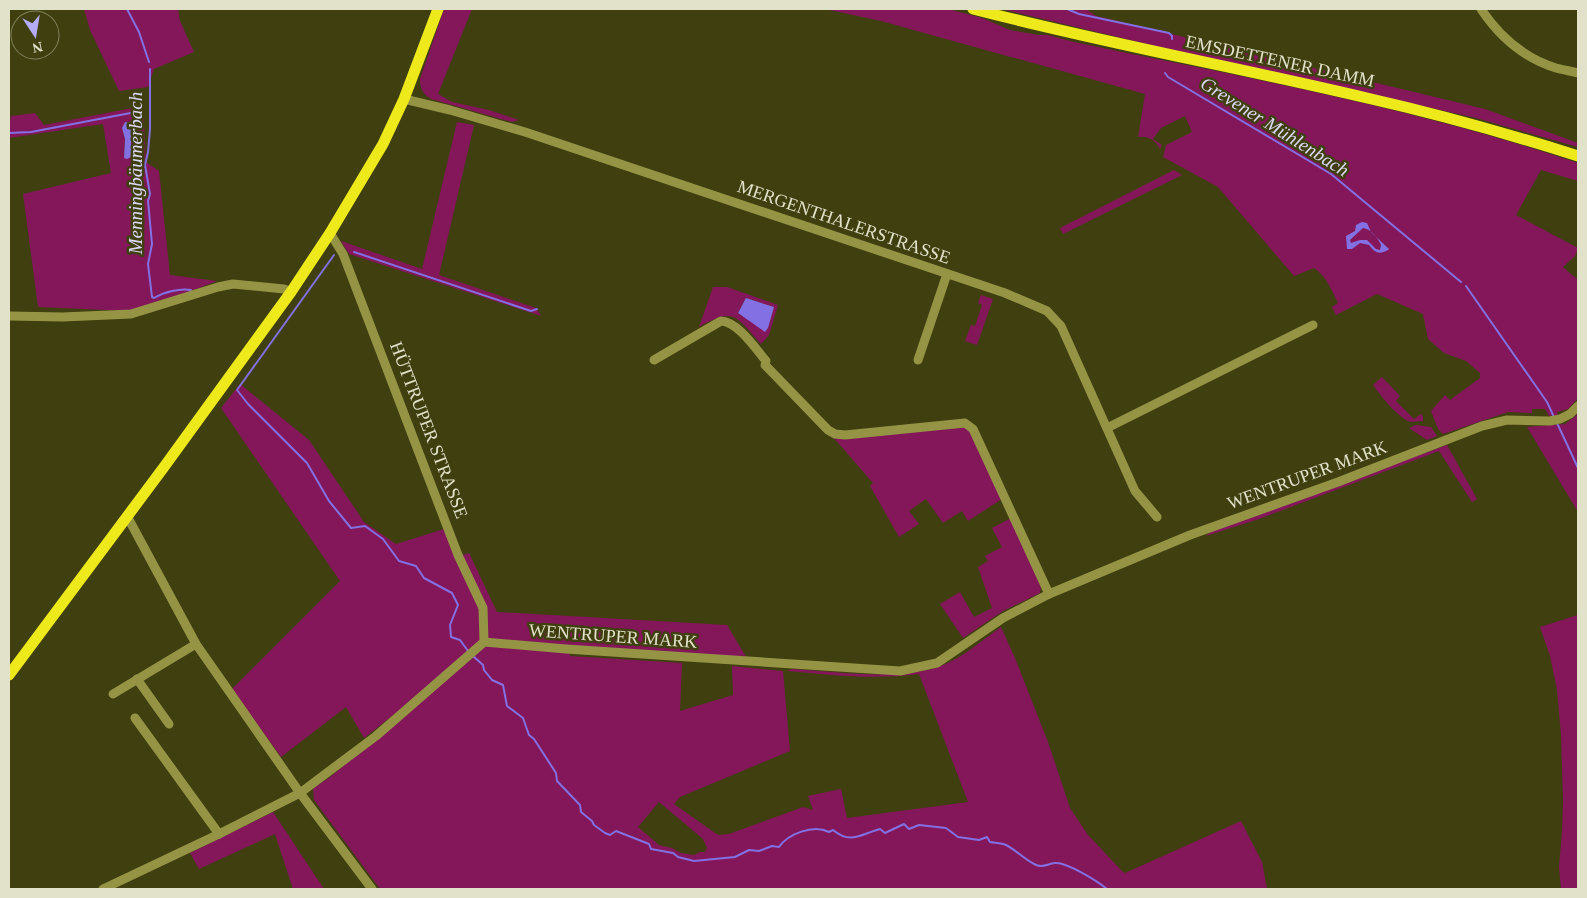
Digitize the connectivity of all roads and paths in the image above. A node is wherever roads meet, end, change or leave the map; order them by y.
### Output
1 (438, 9) edge
2 (973, 9) edge
3 (1481, 9) edge
4 (1577, 72) edge
5 (404, 99) junction
6 (1578, 156) edge
7 (330, 233) junction
8 (947, 274) junction
9 (291, 292) junction
10 (9, 316) edge
11 (1313, 325) dead end
12 (654, 360) dead end
13 (918, 360) dead end
14 (1578, 406) edge
15 (1107, 428) junction
16 (127, 516) junction
17 (1157, 517) dead end
18 (1049, 594) junction
19 (484, 642) junction
20 (196, 644) junction
21 (9, 675) edge
22 (137, 680) junction
23 (113, 694) dead end
24 (135, 718) dead end
25 (169, 724) dead end
26 (300, 793) junction
27 (219, 834) junction
28 (103, 889) edge
29 (372, 889) edge

1 - 5 main road
2 - 6 main road, EMSDETTENER DAMM
3 - 4 street
5 - 7 main road
5 - 8 street, MERGENTHALERSTRASSE
7 - 9 main road
7 - 19 street, HÜTTRUPER STRASSE
8 - 13 street
8 - 15 street, MERGENTHALERSTRASSE
9 - 10 street
9 - 16 main road
11 - 15 street
12 - 18 street
14 - 18 street, WENTRUPER MARK
15 - 17 street, MERGENTHALERSTRASSE
16 - 20 street
16 - 21 main road
18 - 19 street, WENTRUPER MARK
19 - 26 street
20 - 22 street
20 - 26 street
22 - 23 street
22 - 25 street
24 - 27 street
26 - 27 street
26 - 29 street
27 - 28 street

